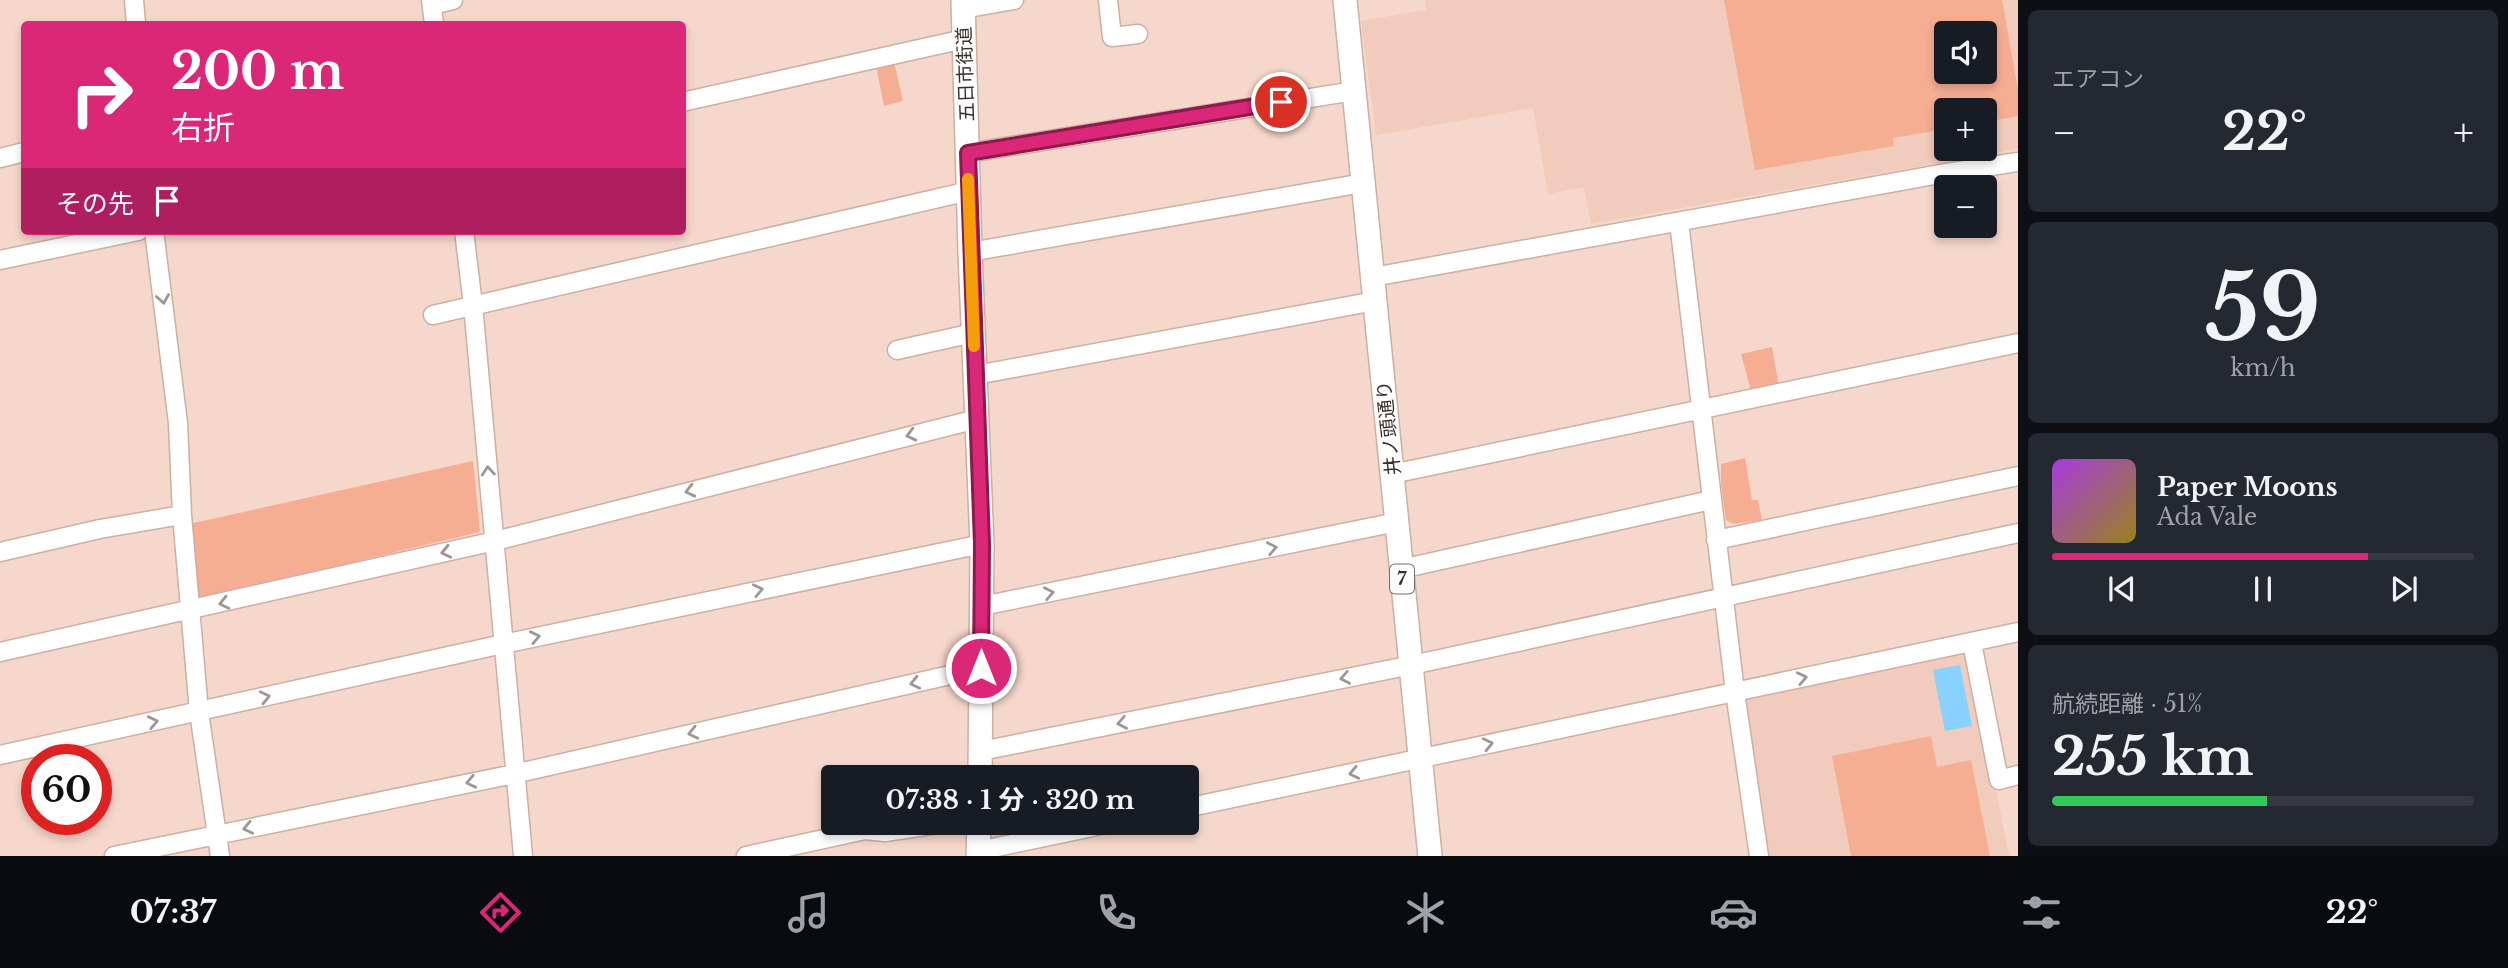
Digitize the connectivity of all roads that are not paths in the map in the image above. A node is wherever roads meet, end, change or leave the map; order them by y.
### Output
1 (134, 0) edge
2 (453, 0) edge
3 (1014, 0) edge
4 (1108, 0) edge
5 (1345, 0) edge
6 (432, 2) edge
7 (963, 5) edge
8 (136, 21) edge
9 (434, 21) edge
10 (1138, 34) dead end
11 (964, 39) junction
12 (1353, 91) junction
13 (686, 101) edge
14 (21, 153) edge
15 (968, 153) junction
16 (0, 158) edge
17 (2018, 162) edge
18 (1363, 183) junction
19 (969, 191) junction
20 (1679, 222) junction
21 (119, 235) edge
22 (154, 235) edge
23 (464, 235) edge
24 (970, 253) junction
25 (0, 260) edge
26 (1373, 277) junction
27 (1375, 302) junction
28 (473, 305) junction
29 (433, 315) dead end
30 (973, 333) junction
31 (2018, 343) edge
32 (897, 350) dead end
33 (976, 375) junction
34 (1700, 409) junction
35 (977, 419) junction
36 (1392, 474) junction
37 (2018, 476) edge
38 (1711, 500) junction
39 (182, 515) junction
40 (1397, 523) junction
41 (2018, 533) edge
42 (1716, 540) junction
43 (495, 541) junction
44 (982, 544) junction
45 (0, 552) edge
46 (1401, 569) junction
47 (1723, 597) junction
48 (982, 606) junction
49 (190, 611) junction
50 (2018, 632) edge
51 (503, 643) junction
52 (1972, 643) junction
53 (0, 652) edge
54 (1412, 665) junction
55 (981, 668) junction
56 (1735, 692) junction
57 (199, 712) junction
58 (981, 751) junction
59 (0, 755) edge
60 (1421, 759) junction
61 (980, 765) edge
62 (514, 774) junction
63 (2018, 775) edge
64 (1199, 805) edge
65 (218, 835) junction
66 (842, 835) edge
67 (979, 835) edge
68 (1060, 835) edge
69 (978, 854) edge
70 (114, 856) edge
71 (220, 856) edge
72 (523, 856) edge
73 (746, 856) edge
74 (1430, 856) edge
75 (1759, 856) edge

1 - 8 street
2 - 6 street
3 - 7 street
4 - 10 street
5 - 12 main road, 井ノ頭通り / 7
6 - 9 street
7 - 11 main road, 五日市街道
11 - 13 street
11 - 15 main road, 五日市街道
12 - 15 street
12 - 18 main road, 井ノ頭通り / 7
14 - 16 street
15 - 19 main road, 五日市街道
17 - 20 street
18 - 24 street
18 - 26 main road, 井ノ頭通り / 7
19 - 24 main road, 五日市街道
19 - 28 street
20 - 26 street
20 - 34 street
21 - 25 street
22 -> 39 street
23 - 28 street
24 - 30 main road, 五日市街道
26 - 27 main road, 井ノ頭通り / 7
27 - 33 street
27 - 36 main road, 井ノ頭通り / 7
28 - 29 street
43 -> 28 street
30 - 32 street
30 - 33 main road, 五日市街道
31 - 34 street
33 - 35 main road, 五日市街道
34 - 36 street
34 - 38 street
35 -> 43 street
35 - 44 main road, 五日市街道
36 - 40 main road, 井ノ頭通り / 7
37 - 42 street
38 - 42 street
38 - 46 street
39 - 45 street
39 - 49 street
40 - 46 main road, 井ノ頭通り / 7
48 -> 40 street
41 - 47 street
42 - 47 street
43 -> 49 street
43 - 51 street
44 - 48 main road, 五日市街道
51 -> 44 street
46 - 54 main road, 井ノ頭通り / 7
47 - 54 street
47 - 56 street
48 - 55 main road, 五日市街道
49 - 53 street
49 - 57 street
50 - 52 street
57 -> 51 street
51 - 62 street
56 -> 52 street
52 - 63 street
54 -> 58 street
54 - 60 main road, 井ノ頭通り / 7
55 - 58 main road, 五日市街道
55 -> 62 street
60 -> 56 street
56 - 75 street
59 -> 57 street
57 - 65 street
58 - 61 main road, 五日市街道
60 -> 64 street
60 - 74 main road, 井ノ頭通り / 7
62 -> 65 street
62 - 72 street
65 - 70 street
65 - 71 street
66 - 73 street
67 - 69 main road
68 - 69 street

